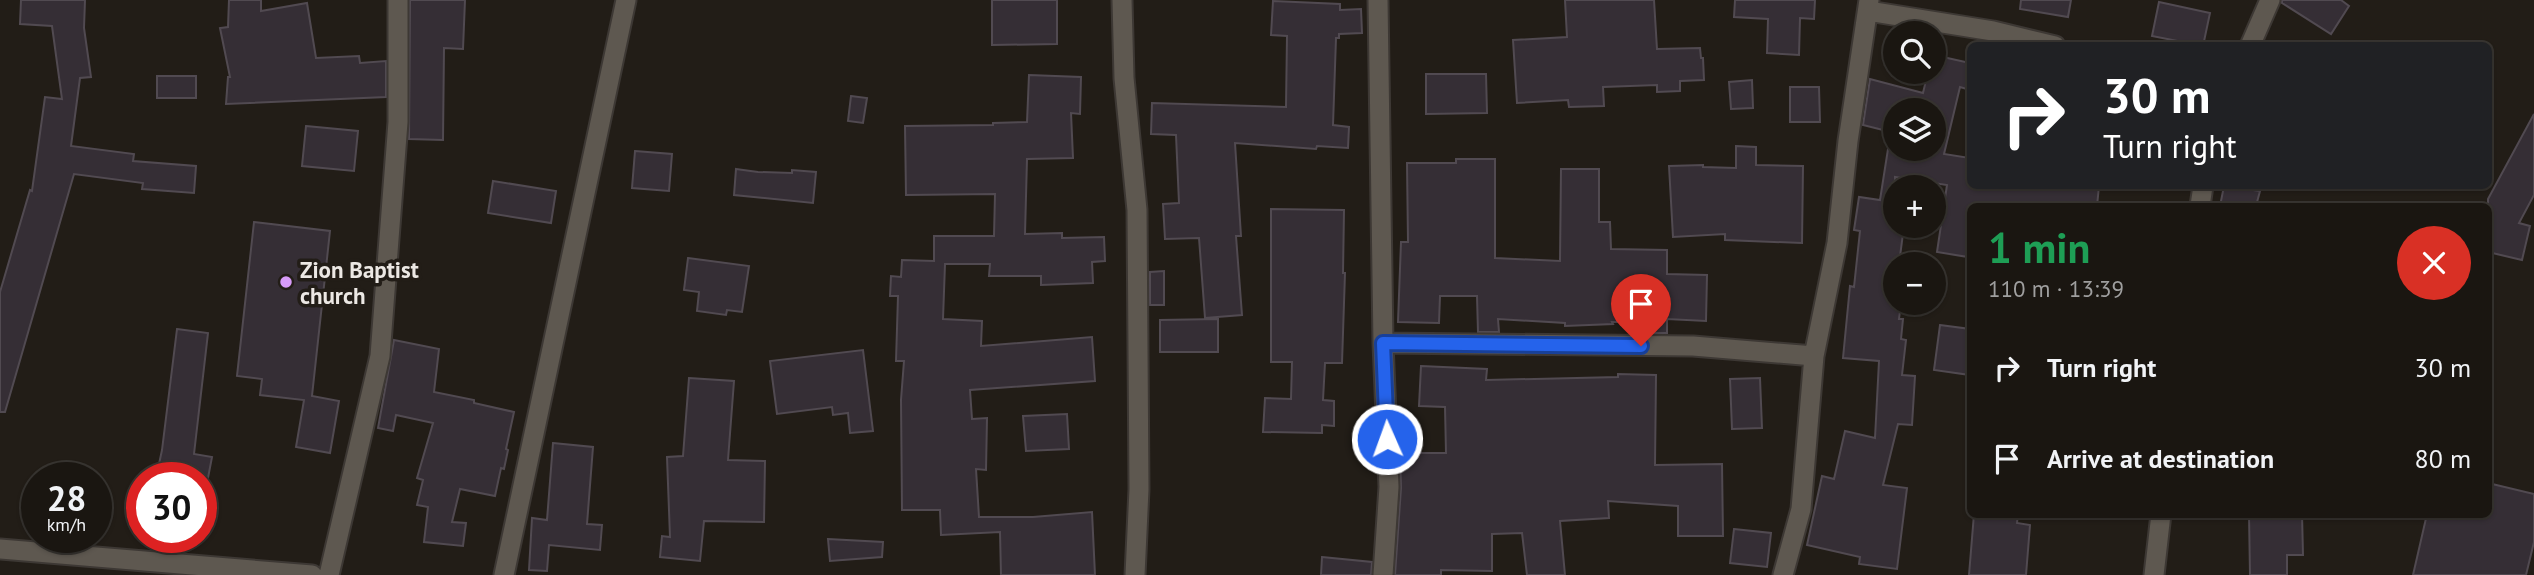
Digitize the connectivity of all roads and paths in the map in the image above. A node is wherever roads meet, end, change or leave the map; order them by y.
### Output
1 (398, 0) edge
2 (626, 0) edge
3 (1122, 0) edge
4 (1378, 0) edge
5 (2270, 0) edge
6 (1868, 6) edge
7 (2038, 42) edge
8 (2252, 42) edge
9 (1383, 343) junction
10 (1814, 356) junction
11 (2161, 518) edge
12 (0, 549) edge
13 (276, 573) edge
14 (312, 575) edge
15 (329, 575) edge
16 (504, 575) edge
17 (1135, 575) edge
18 (1383, 575) edge
19 (1783, 575) edge
20 (2154, 575) edge

1 - 15 street
2 - 16 street
3 - 17 street
4 - 9 street
5 - 8 street
6 - 7 street
6 - 10 street
9 - 10 street
9 - 18 street
10 - 19 street
11 - 20 street
12 - 13 street
13 - 14 street

